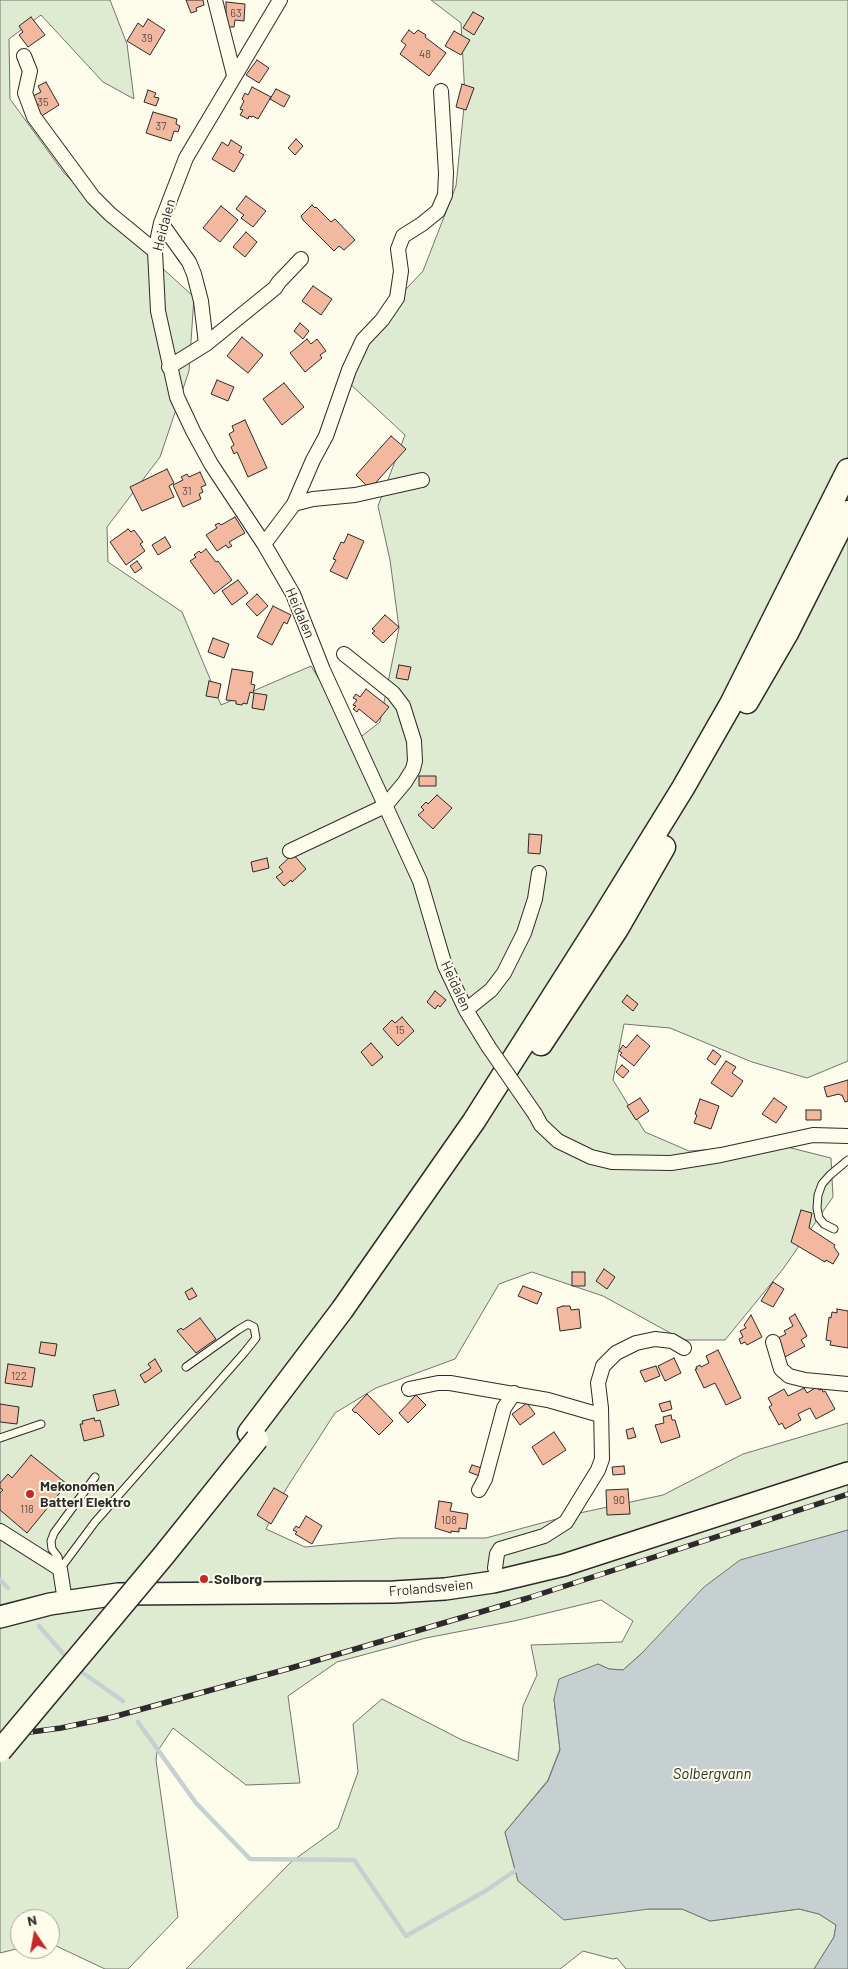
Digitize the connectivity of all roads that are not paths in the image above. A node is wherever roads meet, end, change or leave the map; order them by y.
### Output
1 (216, 0) edge
2 (280, 0) edge
3 (24, 56) dead end
4 (234, 75) junction
5 (441, 91) dead end
6 (161, 223) junction
7 (155, 251) junction
8 (301, 259) dead end
9 (206, 344) junction
10 (170, 367) junction
11 (848, 470) edge
12 (422, 480) dead end
13 (294, 504) junction
14 (848, 512) edge
15 (264, 544) junction
16 (344, 654) dead end
17 (385, 806) junction
18 (290, 851) dead end
19 (539, 873) dead end
20 (466, 1010) junction
21 (848, 1136) edge
22 (848, 1160) edge
23 (834, 1229) dead end
24 (773, 1342) dead end
25 (684, 1348) dead end
26 (186, 1367) dead end
27 (848, 1384) edge
28 (409, 1389) dead end
29 (514, 1393) junction
30 (600, 1415) junction
31 (41, 1424) dead end
32 (253, 1436) junction
33 (0, 1438) edge
34 (848, 1473) edge
35 (95, 1477) dead end
36 (479, 1490) dead end
37 (0, 1531) edge
38 (495, 1568) dead end
39 (60, 1569) junction
40 (65, 1601) junction
41 (0, 1617) edge
42 (0, 1733) edge
43 (0, 1751) edge

1 - 4 street
2 - 4 street, Heidalen
3 - 7 street
4 - 6 street, Heidalen
5 - 13 street
6 - 7 street, Heidalen
6 - 9 street
7 - 10 street, Heidalen
8 - 9 street
9 - 10 street
10 - 15 street, Heidalen
11 - 32 highway
12 - 13 street
13 - 15 street
14 - 32 highway
15 - 17 street, Heidalen
16 - 17 street
17 - 18 street
17 - 20 street, Heidalen
19 - 20 street
20 - 21 street, Heidalen, bridge
22 - 23 lane
24 - 27 street
25 - 30 street
26 - 39 lane
28 - 29 street
29 - 30 street
29 - 36 street
30 - 38 street
31 - 33 lane
32 - 42 highway
32 - 43 highway, bridge
34 - 40 main road, Frolandsveien
35 - 39 lane
37 - 39 street
39 - 40 street
40 - 41 main road, Frolandsveien

